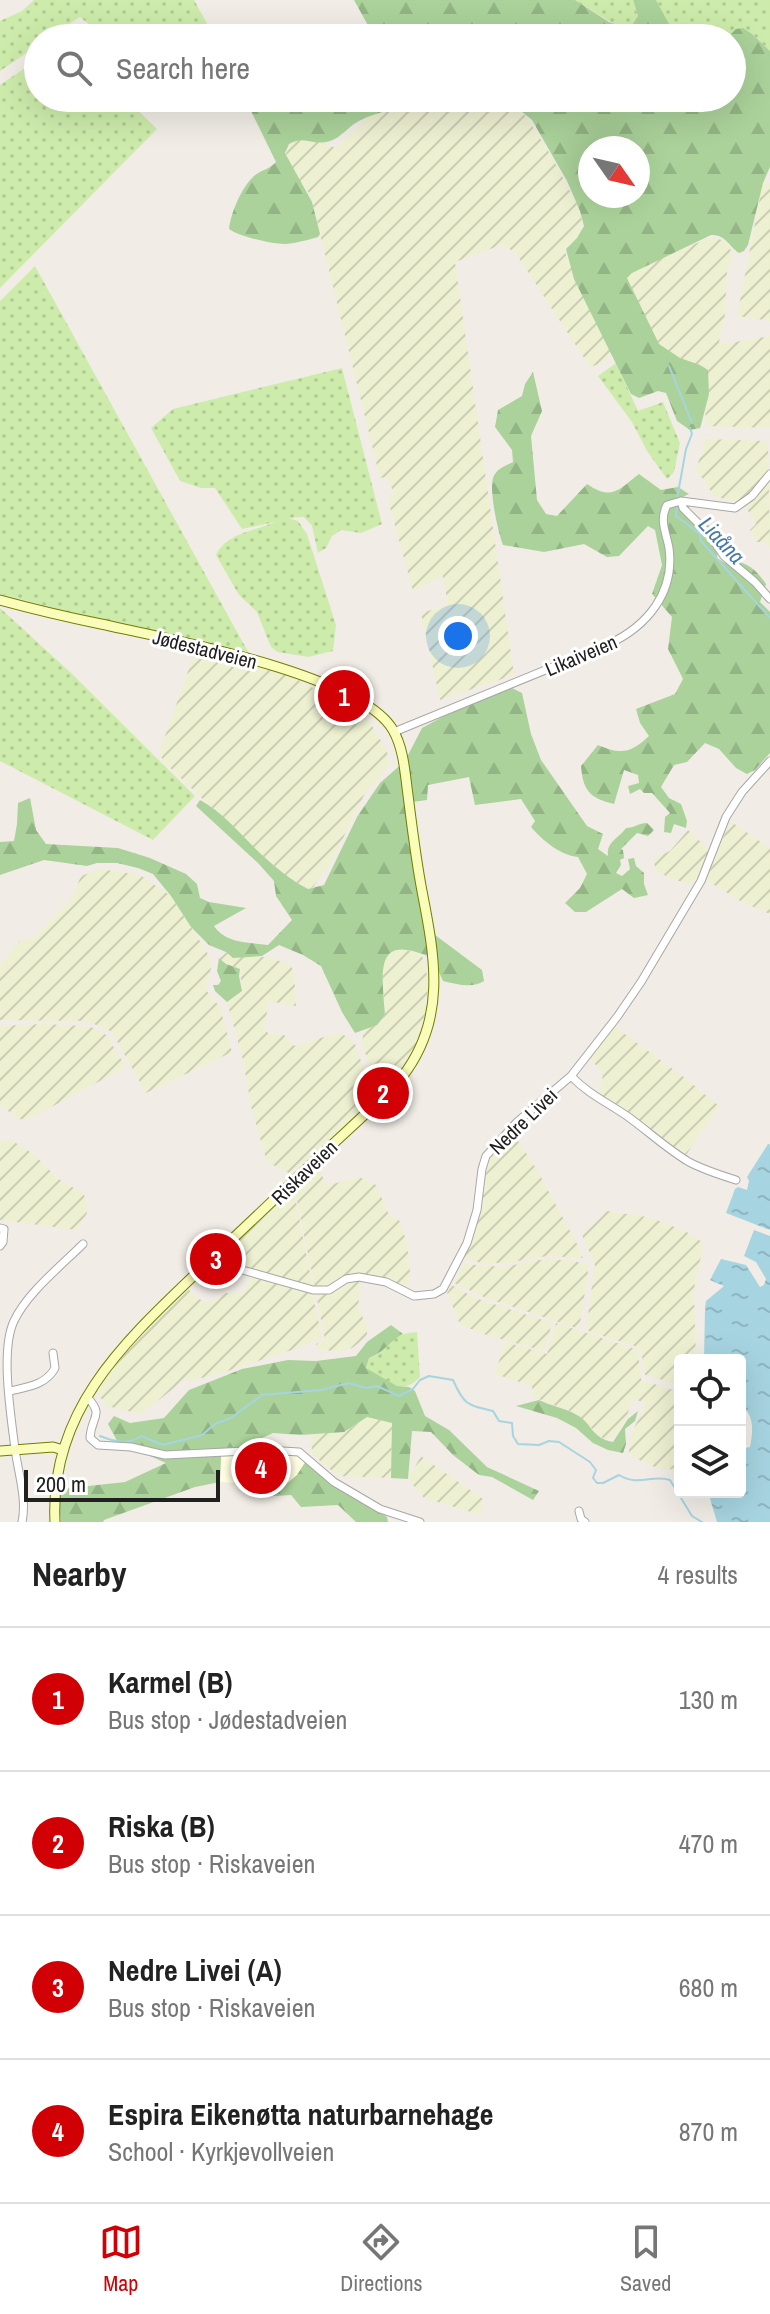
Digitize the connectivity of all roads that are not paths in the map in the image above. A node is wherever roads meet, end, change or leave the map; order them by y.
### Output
1 (770, 474) edge
2 (681, 501) junction
3 (770, 599) edge
4 (0, 600) edge
5 (394, 732) junction
6 (770, 761) edge
7 (571, 1076) junction
8 (736, 1180) dead end
9 (0, 1228) edge
10 (83, 1244) dead end
11 (0, 1246) edge
12 (206, 1264) junction
13 (53, 1353) dead end
14 (3, 1364) edge
15 (10, 1391) junction
16 (87, 1397) junction
17 (15, 1449) junction
18 (0, 1451) edge
19 (62, 1454) junction
20 (579, 1511) dead end
21 (22, 1522) edge
22 (55, 1522) edge
23 (420, 1522) edge
24 (585, 1522) edge

1 - 2 street
2 - 3 street
2 - 5 street, Likaiveien
4 - 5 main road, Jødestadveien
5 - 12 main road, Riskaveien
6 - 7 street, Nedre Livei
7 - 8 street
7 - 12 street, Nedre Livei
9 - 11 street
10 - 14 street
12 - 16 main road, Riskaveien
13 - 15 street
14 - 15 street
15 - 17 street
16 - 19 main road, Riskaveien
16 - 23 street
17 - 18 main road
17 - 19 main road
17 - 21 street
19 - 22 main road, Riskaveien
20 - 24 street

